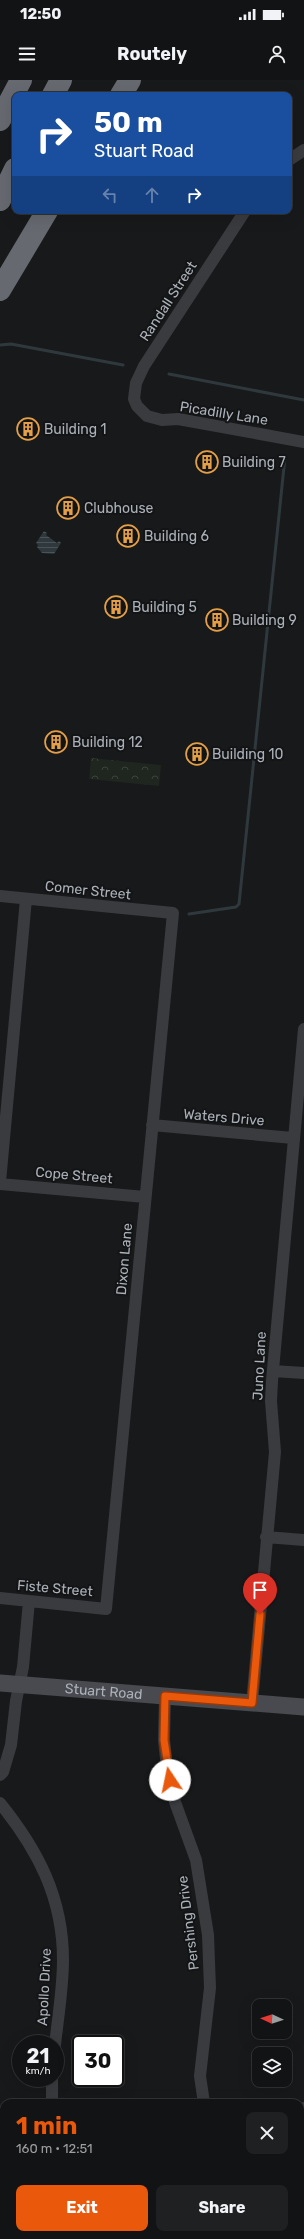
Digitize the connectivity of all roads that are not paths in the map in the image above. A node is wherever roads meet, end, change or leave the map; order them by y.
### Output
1 (21, 80) edge
2 (61, 80) edge
3 (130, 80) edge
4 (15, 92) edge
5 (55, 92) edge
6 (123, 92) edge
7 (12, 97) edge
8 (0, 120) edge
9 (304, 150) edge
10 (292, 158) edge
11 (12, 175) edge
12 (0, 200) edge
13 (45, 214) edge
14 (243, 214) edge
15 (0, 290) edge
16 (141, 412) joint
17 (304, 442) edge
18 (0, 896) edge
19 (26, 899) junction
20 (173, 913) joint
21 (304, 1030) edge
22 (152, 1125) junction
23 (293, 1138) junction
24 (0, 1182) edge
25 (145, 1197) junction
26 (273, 1371) junction
27 (304, 1373) edge
28 (266, 1536) junction
29 (304, 1540) edge
30 (0, 1598) edge
31 (29, 1601) junction
32 (106, 1608) joint
33 (0, 1683) edge
34 (19, 1684) junction
35 (165, 1696) junction
36 (252, 1703) junction
37 (304, 1707) edge
38 (0, 1775) edge
39 (0, 1803) edge
40 (56, 2035) edge
41 (52, 2087) edge
42 (52, 2099) edge
43 (203, 2099) edge

1 - 4 highway
2 - 5 highway
3 - 6 highway
7 - 8 highway
9 - 10 street
11 - 12 highway
13 - 15 highway
14 - 16 street, Randall Street
16 - 17 street, Picadilly Lane
18 - 19 street, Comer Street
19 - 20 street, Comer Street
19 - 24 street
20 - 22 street, Dixon Lane
21 - 23 street, Juno Lane
22 - 23 street, Waters Drive
22 - 25 street, Dixon Lane
23 - 26 street, Juno Lane
24 - 25 street, Cope Street
25 - 32 street, Dixon Lane
26 - 27 street
26 - 28 street, Juno Lane
28 - 29 street
28 - 36 street, Juno Lane
30 - 31 street, Fiste Street
31 - 32 street, Fiste Street
31 - 34 street
33 - 34 street, Stuart Road
34 - 35 street, Stuart Road
34 - 38 street
35 - 36 street, Stuart Road
35 - 43 street, Pershing Drive
36 - 37 street, Stuart Road
39 - 40 street, Apollo Drive
41 - 42 street

